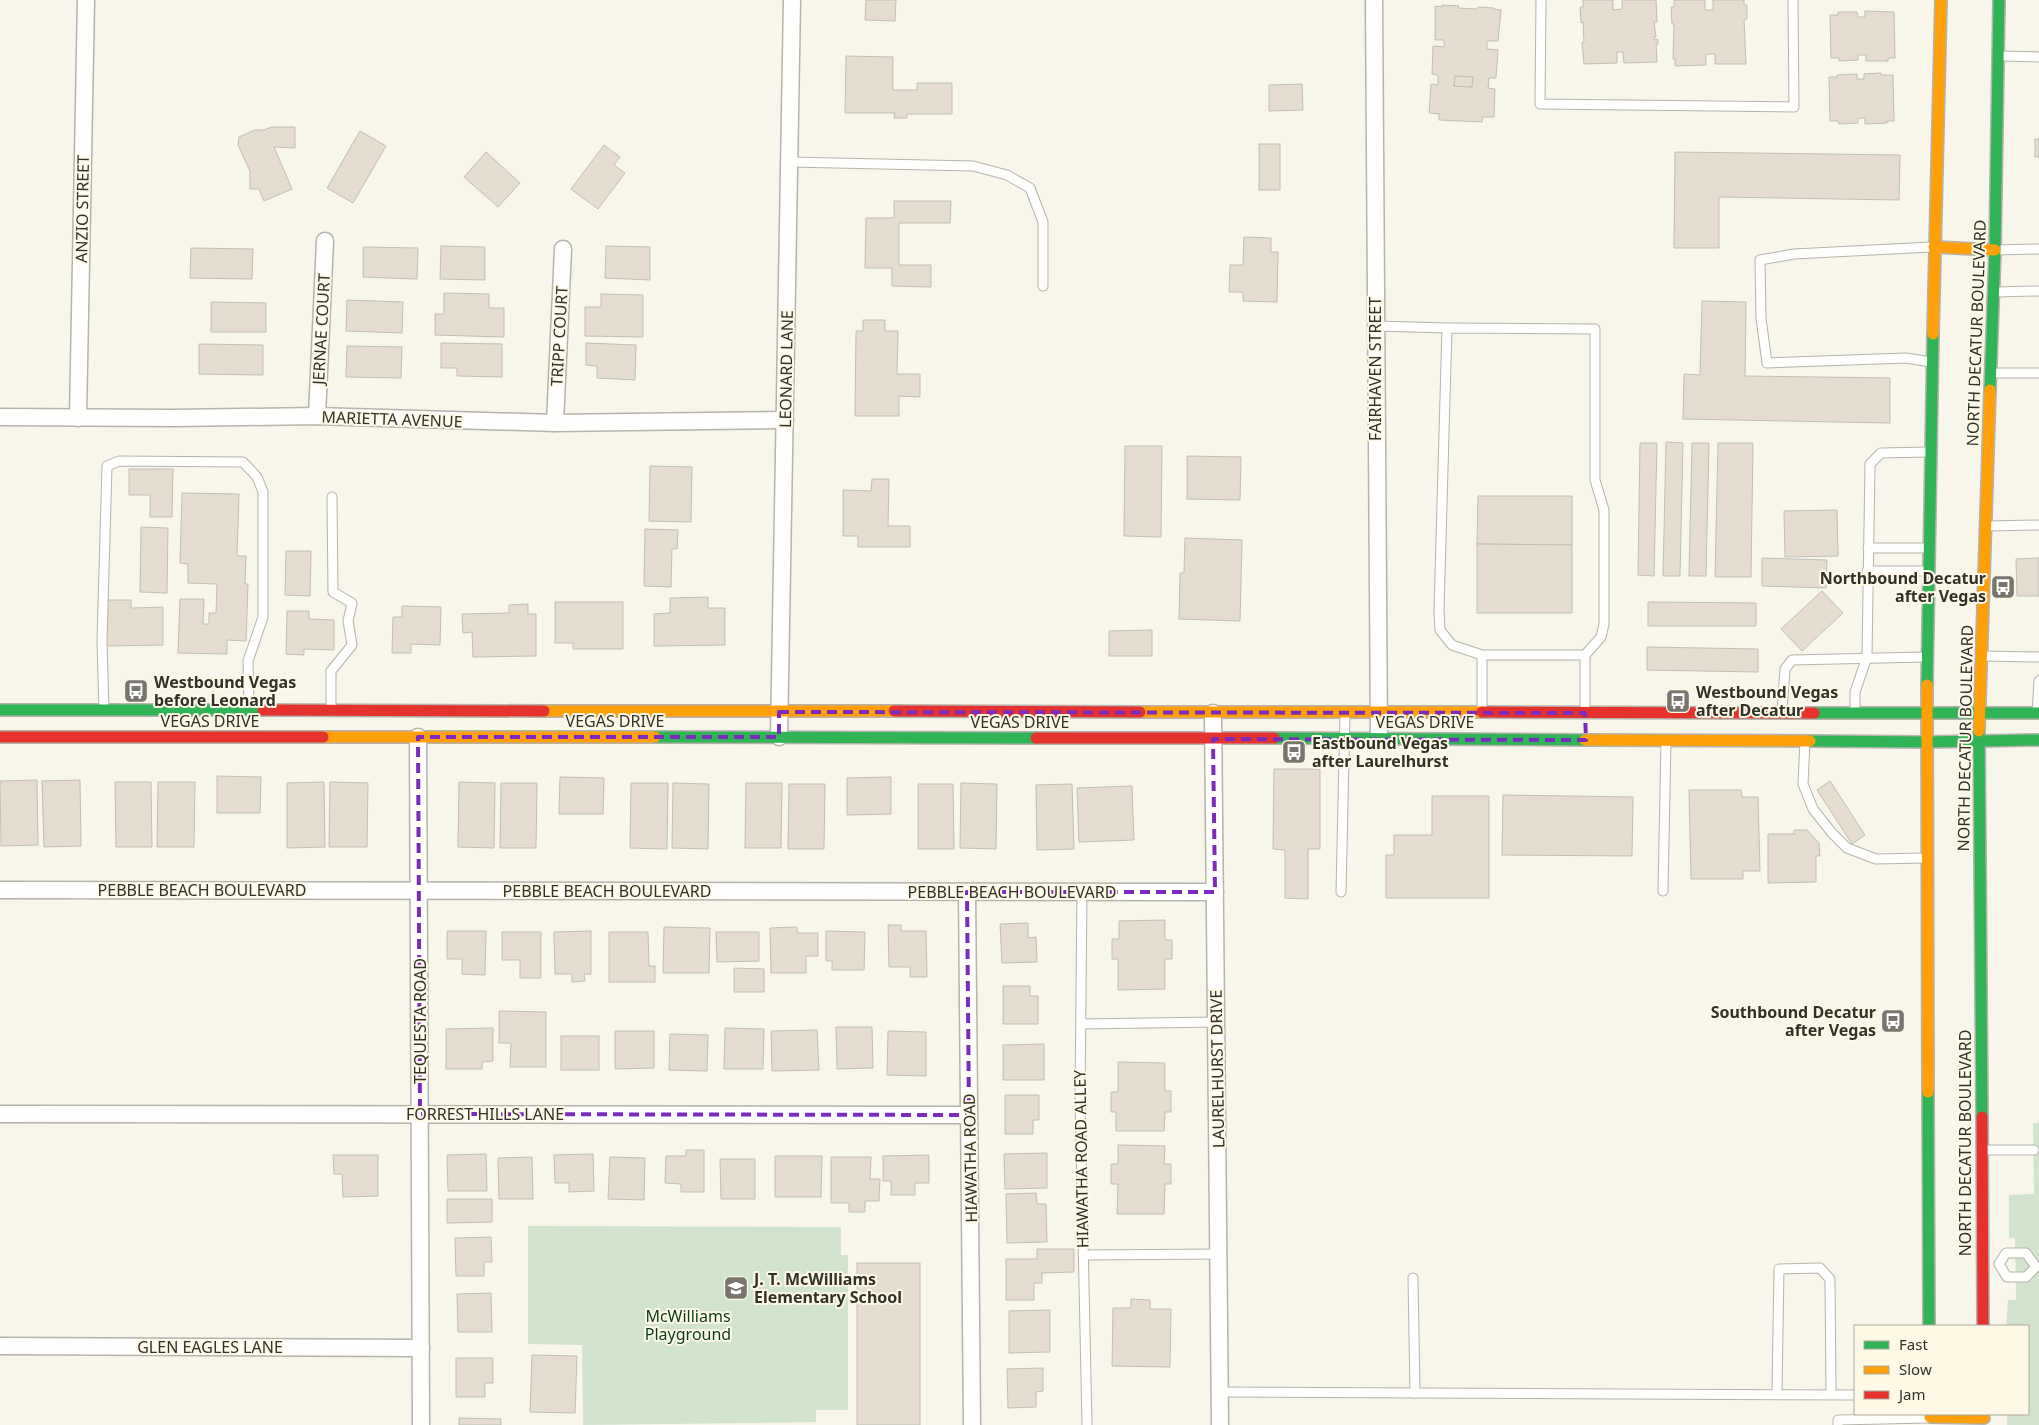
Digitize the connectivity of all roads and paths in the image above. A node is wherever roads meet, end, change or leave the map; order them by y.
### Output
1 (86, 0) edge
2 (792, 0) edge
3 (1374, 0) edge
4 (1541, 0) edge
5 (1793, 0) edge
6 (1941, 0) edge
7 (1999, 0) edge
8 (1998, 56) junction
9 (2039, 57) edge
10 (789, 162) junction
11 (325, 241) dead end
12 (1934, 247) junction
13 (563, 249) dead end
14 (1995, 250) junction
15 (2039, 250) edge
16 (1043, 286) dead end
17 (1993, 292) junction
18 (2039, 292) edge
19 (1375, 326) junction
20 (1447, 328) junction
21 (1932, 362) junction
22 (1991, 373) junction
23 (2039, 373) edge
24 (317, 416) junction
25 (0, 418) edge
26 (78, 418) junction
27 (785, 420) junction
28 (556, 423) junction
29 (1931, 452) junction
30 (332, 497) dead end
31 (2039, 525) edge
32 (1986, 526) junction
33 (1868, 548) junction
34 (1929, 548) junction
35 (1867, 571) junction
36 (1929, 571) junction
37 (1482, 655) junction
38 (1586, 655) junction
39 (1981, 656) junction
40 (1867, 657) junction
41 (1927, 657) junction
42 (2039, 657) edge
43 (2039, 681) edge
44 (0, 710) edge
45 (104, 710) junction
46 (779, 712) junction
47 (1213, 713) junction
48 (2038, 713) edge
49 (1345, 714) junction
50 (1379, 714) junction
51 (1782, 714) junction
52 (1855, 714) junction
53 (1927, 714) junction
54 (1979, 714) junction
55 (249, 724) junction
56 (331, 724) junction
57 (1482, 726) junction
58 (1585, 726) junction
59 (0, 737) edge
60 (418, 737) junction
61 (779, 737) junction
62 (1379, 738) junction
63 (1213, 739) junction
64 (1344, 739) junction
65 (1666, 740) junction
66 (2039, 740) edge
67 (1805, 741) junction
68 (1979, 741) junction
69 (1927, 742) junction
70 (1927, 858) junction
71 (0, 890) edge
72 (420, 890) junction
73 (1663, 891) dead end
74 (967, 892) junction
75 (1082, 892) junction
76 (1215, 892) junction
77 (1341, 892) dead end
78 (1216, 1022) junction
79 (1081, 1024) junction
80 (0, 1114) edge
81 (420, 1114) junction
82 (969, 1115) junction
83 (1982, 1150) junction
84 (2034, 1150) dead end
85 (1218, 1254) junction
86 (1082, 1255) junction
87 (1982, 1264) junction
88 (2000, 1264) dead end
89 (1413, 1278) dead end
90 (1929, 1325) edge
91 (1983, 1325) edge
92 (0, 1346) edge
93 (421, 1348) junction
94 (1220, 1392) junction
95 (1414, 1393) junction
96 (1777, 1394) junction
97 (1832, 1394) junction
98 (1854, 1394) edge
99 (1930, 1419) edge
100 (1984, 1419) edge
101 (421, 1425) edge
102 (972, 1425) edge
103 (1087, 1425) edge
104 (1220, 1425) edge
105 (1838, 1425) edge

1 - 26 street, ANZIO STREET
2 - 10 street, LEONARD LANE
3 - 19 street, FAIRHAVEN STREET
4 - 5 lane
6 - 12 main road
7 - 8 main road, NORTH DECATUR BOULEVARD
8 - 9 lane
8 - 14 main road, NORTH DECATUR BOULEVARD
10 - 16 lane
10 - 27 street, LEONARD LANE
11 - 24 street, JERNAE COURT
12 - 14 main road
12 - 21 main road
12 - 21 lane
13 - 28 street, TRIPP COURT
14 - 15 lane
14 - 17 main road, NORTH DECATUR BOULEVARD
17 - 18 lane
17 - 22 main road, NORTH DECATUR BOULEVARD
19 - 20 lane
19 - 50 street, FAIRHAVEN STREET
20 - 37 lane
20 - 38 lane
21 - 29 main road
22 - 23 lane
22 - 32 main road, NORTH DECATUR BOULEVARD
24 - 26 street, MARIETTA AVENUE
24 - 28 street, MARIETTA AVENUE
25 - 26 street, MARIETTA AVENUE
27 - 28 street, MARIETTA AVENUE
27 - 46 street, LEONARD LANE
29 - 33 lane
29 - 34 main road
30 - 56 lane
31 - 32 lane
32 - 39 main road, NORTH DECATUR BOULEVARD
33 - 34 lane
33 - 35 lane
34 - 36 main road
35 - 36 lane
35 - 40 lane
36 - 41 main road
37 - 38 lane
37 - 57 lane
38 - 58 lane
39 - 42 lane
39 - 54 main road, NORTH DECATUR BOULEVARD
40 - 41 lane
40 - 51 lane
40 - 52 lane
41 - 53 main road
43 - 48 lane
44 - 45 main road, VEGAS DRIVE
45 - 55 main road, VEGAS DRIVE
45 - 55 lane
46 - 47 main road, VEGAS DRIVE
46 - 56 main road, VEGAS DRIVE
46 - 61 street, LEONARD LANE
47 - 49 main road, VEGAS DRIVE
47 - 63 street, LAURELHURST DRIVE
48 - 54 main road, VEGAS DRIVE
49 - 50 main road, VEGAS DRIVE
49 - 64 lane
50 - 57 main road, VEGAS DRIVE
50 - 62 street, FAIRHAVEN STREET
51 - 52 main road, VEGAS DRIVE
51 - 58 main road, VEGAS DRIVE
52 - 53 main road, VEGAS DRIVE
53 - 54 main road, VEGAS DRIVE
53 - 69 main road
54 - 68 main road, NORTH DECATUR BOULEVARD
55 - 56 main road, VEGAS DRIVE
55 - 56 main road, VEGAS DRIVE
55 - 59 main road, VEGAS DRIVE
56 - 60 main road, VEGAS DRIVE
57 - 58 main road, VEGAS DRIVE
57 - 58 main road, VEGAS DRIVE
57 - 62 main road, VEGAS DRIVE
58 - 65 main road, VEGAS DRIVE
60 - 61 main road, VEGAS DRIVE
60 - 72 street, TEQUESTA ROAD
61 - 63 main road, VEGAS DRIVE
62 - 64 main road, VEGAS DRIVE
63 - 64 main road, VEGAS DRIVE
63 - 76 street, LAURELHURST DRIVE
64 - 77 lane
65 - 67 main road, VEGAS DRIVE
65 - 73 lane
66 - 68 main road, VEGAS DRIVE
67 - 69 main road, VEGAS DRIVE
67 - 70 lane
68 - 69 main road, VEGAS DRIVE
68 - 83 main road, NORTH DECATUR BOULEVARD
69 - 70 main road
70 - 90 main road
71 - 72 street, PEBBLE BEACH BOULEVARD
72 - 74 street, PEBBLE BEACH BOULEVARD
72 - 81 street, TEQUESTA ROAD
74 - 75 street, PEBBLE BEACH BOULEVARD
74 - 82 street, HIAWATHA ROAD
75 - 76 street, PEBBLE BEACH BOULEVARD
75 - 79 lane, HIAWATHA ROAD ALLEY
76 - 78 street, LAURELHURST DRIVE
78 - 79 lane
78 - 85 street, LAURELHURST DRIVE
79 - 86 lane, HIAWATHA ROAD ALLEY
80 - 81 street, FORREST HILLS LANE
81 - 82 street, FORREST HILLS LANE
81 - 93 street, TEQUESTA ROAD
82 - 102 street, HIAWATHA ROAD
83 - 84 lane
83 - 87 main road, NORTH DECATUR BOULEVARD
85 - 86 lane
85 - 94 street, LAURELHURST DRIVE
86 - 103 lane, HIAWATHA ROAD ALLEY
87 - 88 lane
87 - 91 main road, NORTH DECATUR BOULEVARD
89 - 95 lane
92 - 93 street, GLEN EAGLES LANE
93 - 101 street, TEQUESTA ROAD
94 - 95 lane
94 - 104 street, LAURELHURST DRIVE
95 - 96 lane
96 - 97 lane
96 - 97 lane
97 - 98 lane
99 - 100 main road
99 - 105 lane

